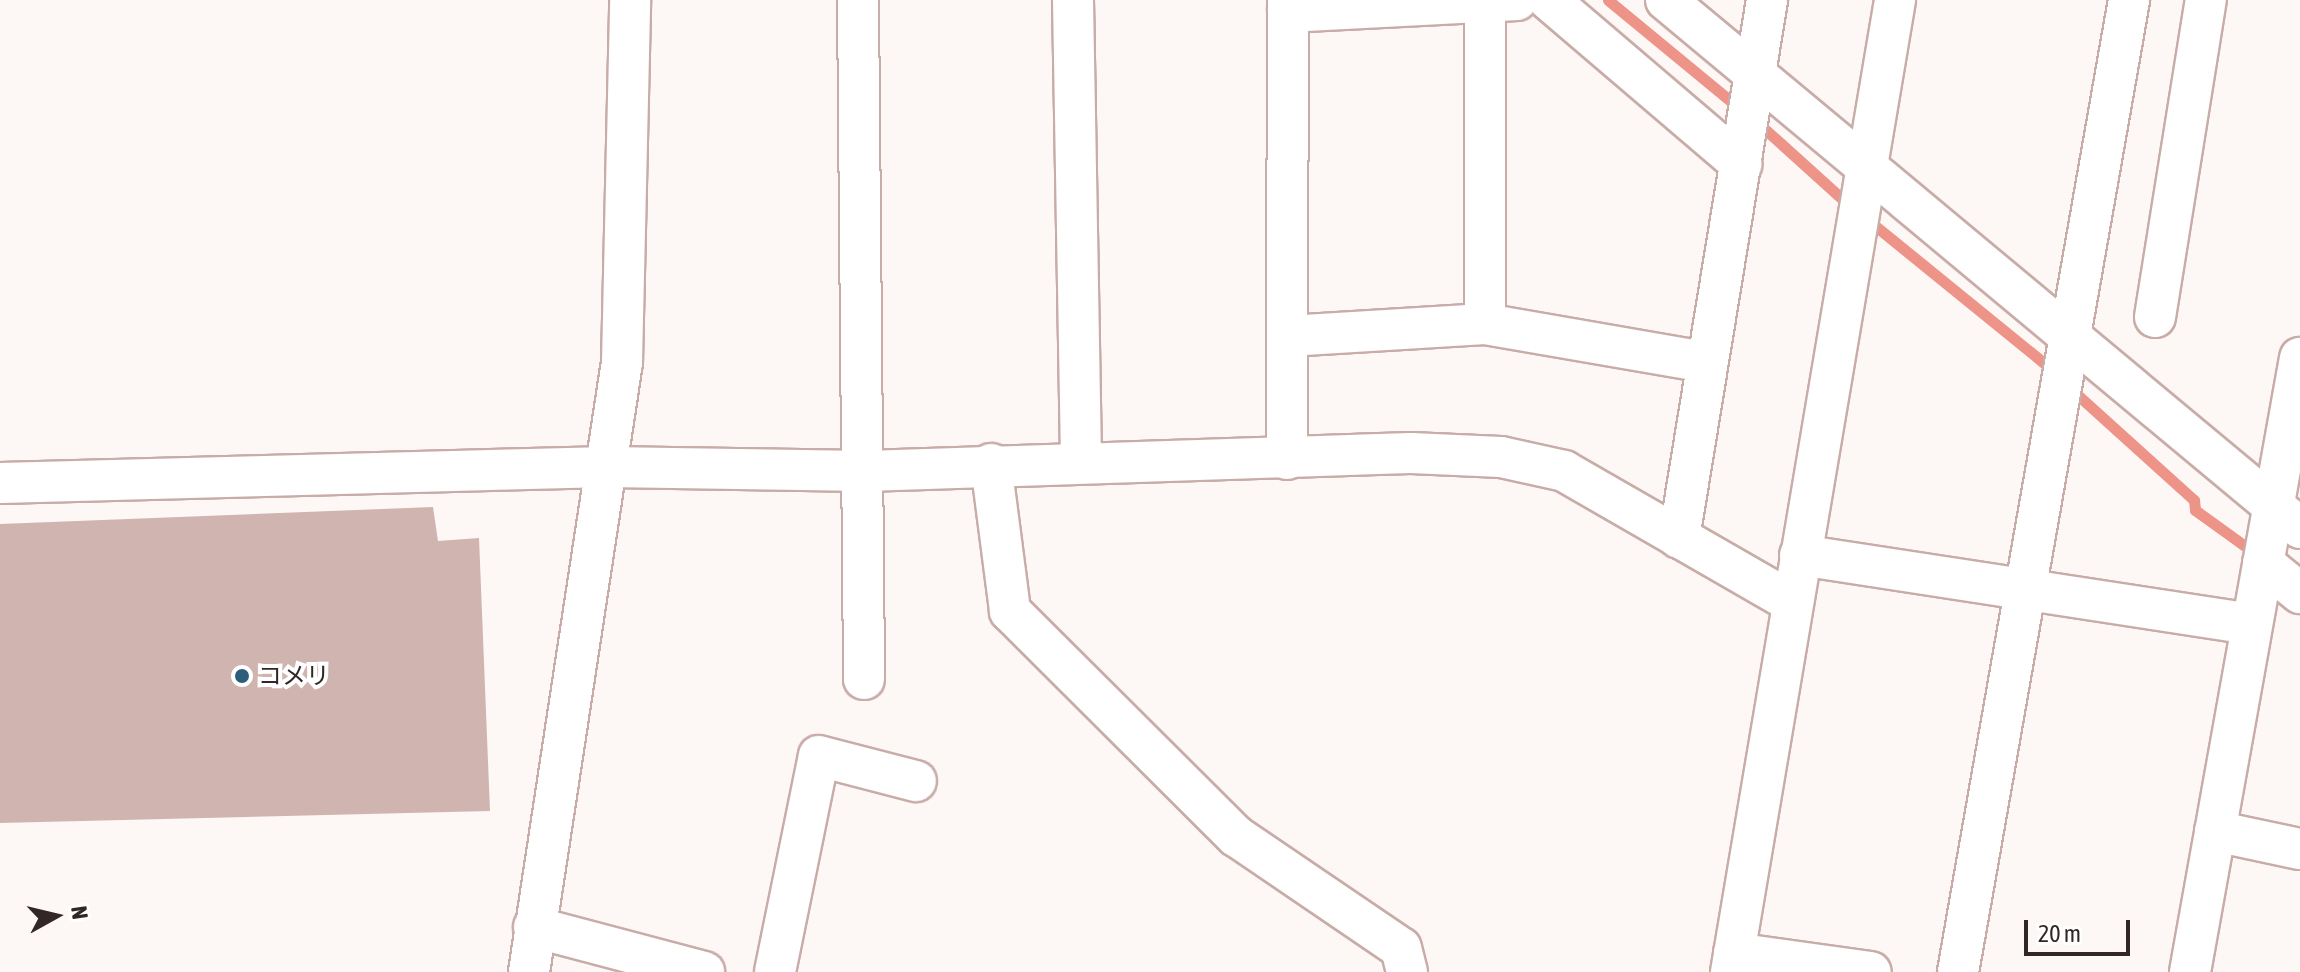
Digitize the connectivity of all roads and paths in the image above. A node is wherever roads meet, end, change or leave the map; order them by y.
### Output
1 (630, 0) edge
2 (858, 0) edge
3 (1073, 0) edge
4 (1549, 0) edge
5 (1666, 0) edge
6 (1767, 0) edge
7 (1895, 0) edge
8 (2129, 0) edge
9 (2206, 0) edge
10 (1501, 1) edge
11 (1288, 6) edge
12 (1754, 78) junction
13 (1741, 164) junction
14 (1866, 171) junction
15 (2155, 317) dead end
16 (1485, 324) junction
17 (1288, 336) junction
18 (2069, 339) junction
19 (2300, 358) edge
20 (1694, 360) dead end
21 (1287, 459) junction
22 (1081, 463) junction
23 (991, 464) junction
24 (608, 467) junction
25 (866, 471) junction
26 (0, 483) edge
27 (2287, 516) edge
28 (1679, 538) junction
29 (1800, 555) junction
30 (2263, 563) junction
31 (2025, 588) junction
32 (2300, 593) edge
33 (1792, 602) junction
34 (2252, 624) junction
35 (864, 679) dead end
36 (916, 781) dead end
37 (2215, 831) junction
38 (2300, 849) edge
39 (534, 927) junction
40 (1732, 963) edge
41 (529, 972) edge
42 (704, 972) edge
43 (775, 972) edge
44 (1407, 972) edge
45 (1871, 972) edge
46 (1958, 972) edge
47 (2190, 972) edge

1 - 24 street
2 - 25 street
3 - 22 street
4 - 13 street
5 - 12 street
6 - 12 street
7 - 14 street
8 - 18 street
9 - 15 street
10 - 11 street
10 - 16 street
11 - 17 street
12 - 13 street
12 - 14 street
13 - 28 street
14 - 18 street
14 - 29 street
16 - 17 street
16 - 20 street
17 - 21 street
18 - 27 street
18 - 31 street
19 - 27 street
21 - 22 street
21 - 28 street
22 - 23 street
23 - 25 street
23 - 44 street
24 - 25 street
24 - 26 street
24 - 39 street
25 - 35 street
27 - 30 street
28 - 33 street
29 - 31 street
29 - 33 street
30 - 32 street
30 - 34 street
31 - 34 street
31 - 46 street
33 - 40 street
34 - 37 street
36 - 43 street
37 - 38 street
37 - 47 street
39 - 41 street
39 - 42 street
40 - 45 street

